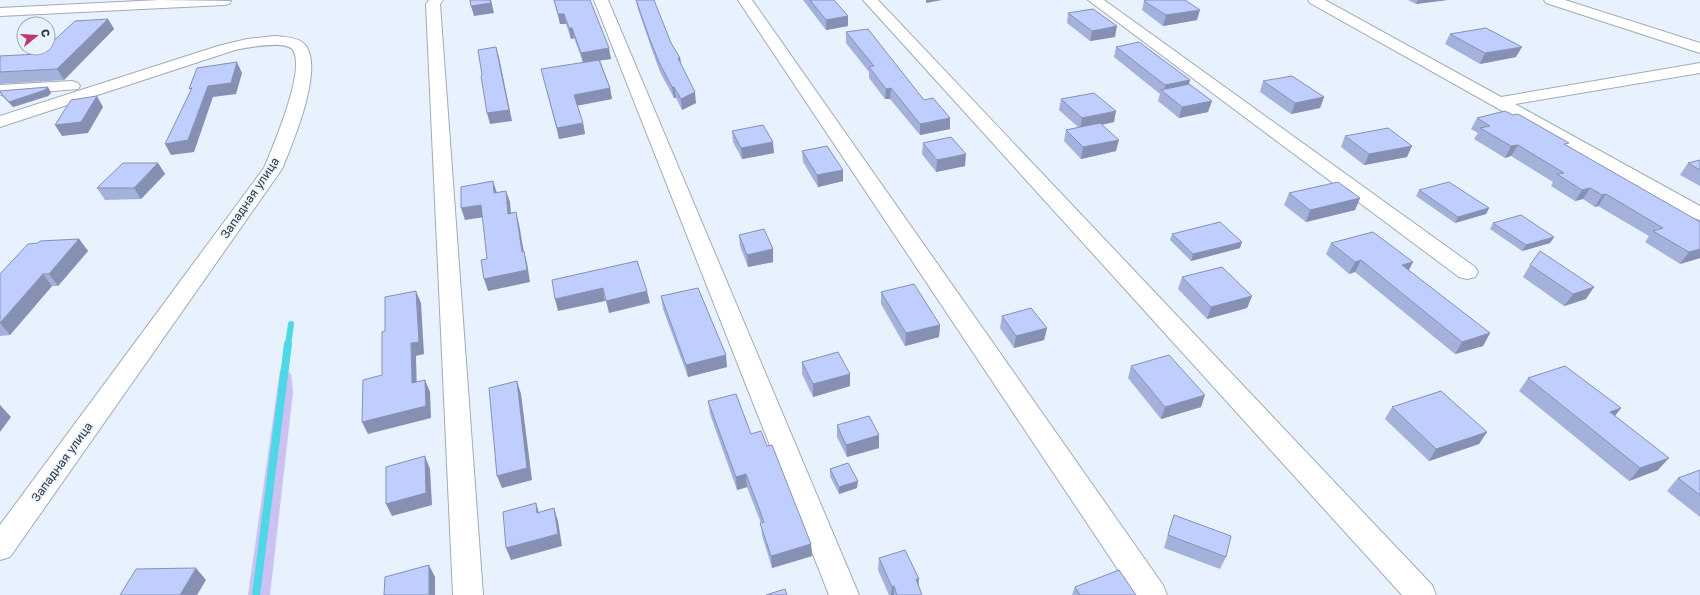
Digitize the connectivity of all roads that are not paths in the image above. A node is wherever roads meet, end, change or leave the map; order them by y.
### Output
1 (436, 0) edge
2 (601, 0) edge
3 (745, 0) edge
4 (870, 0) edge
5 (1095, 0) edge
6 (1315, 0) edge
7 (1551, 0) edge
8 (224, 1) edge
9 (0, 12) edge
10 (1700, 48) edge
11 (1700, 68) edge
12 (72, 86) dead end
13 (0, 90) edge
14 (1499, 102) junction
15 (0, 122) edge
16 (1700, 214) edge
17 (1467, 272) dead end
18 (0, 548) edge
19 (468, 595) edge
20 (844, 595) edge
21 (1152, 595) edge
22 (1421, 595) edge

1 - 19 street
2 - 20 street
3 - 21 street
4 - 22 street
5 - 17 street
6 - 14 street
7 - 10 street
8 - 9 street
11 - 14 street
12 - 13 street
14 - 16 street
15 - 18 street, Западная улица

